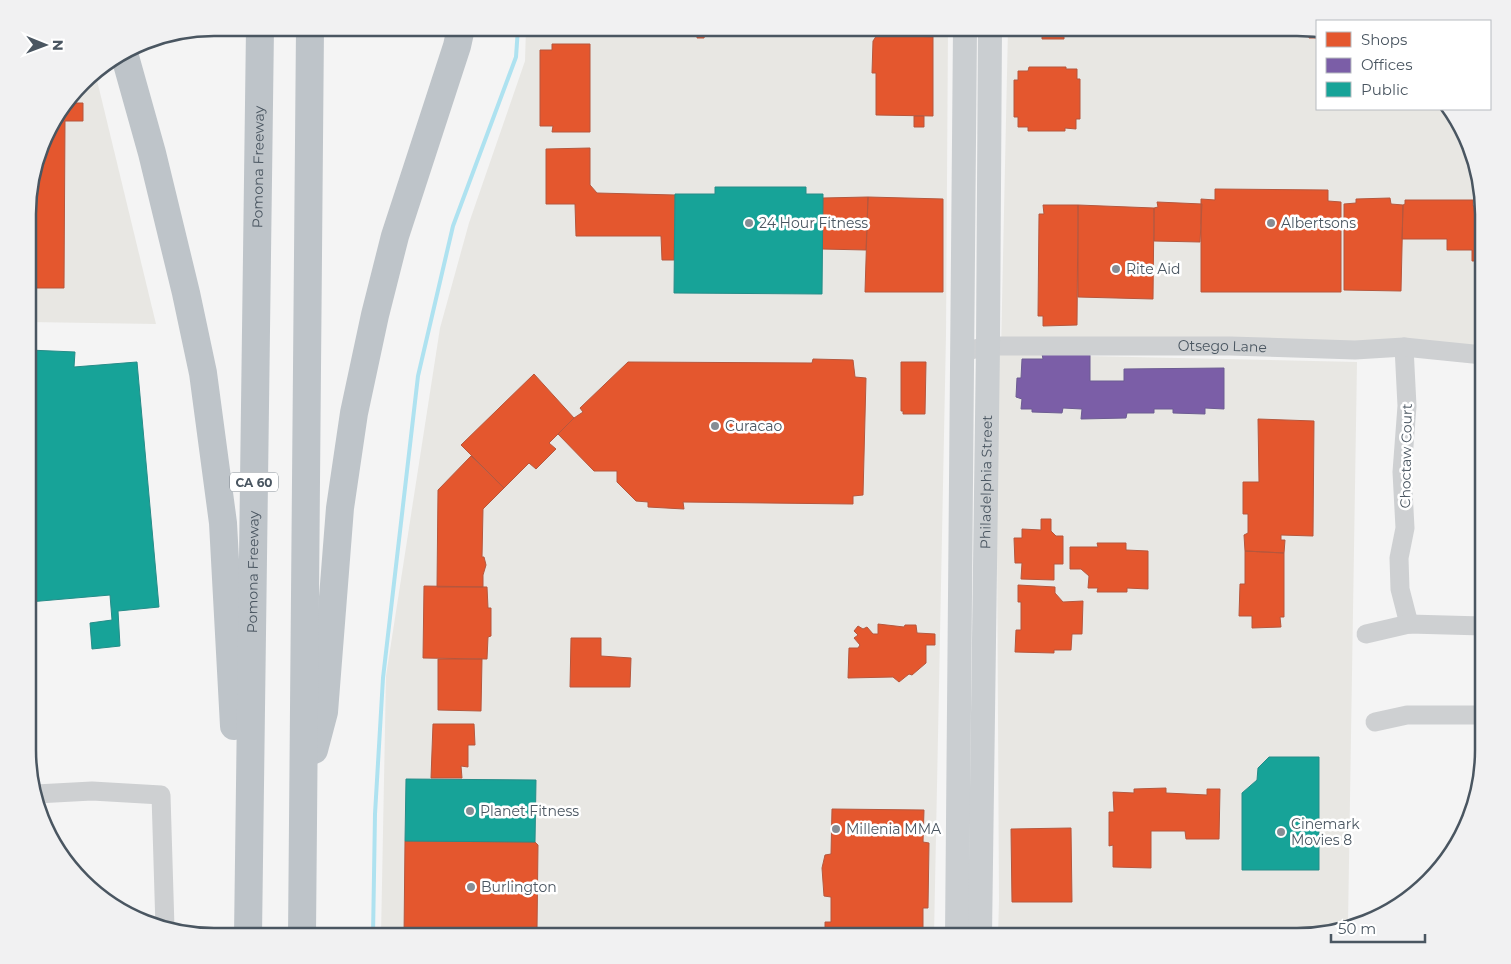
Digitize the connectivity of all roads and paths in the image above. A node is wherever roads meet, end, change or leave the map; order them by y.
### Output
1 (260, 36) edge
2 (310, 36) edge
3 (459, 36) edge
4 (965, 36) edge
5 (990, 36) edge
6 (126, 60) edge
7 (964, 180) junction
8 (988, 234) junction
9 (988, 346) junction
10 (1404, 347) junction
11 (962, 352) junction
12 (1474, 354) edge
13 (1409, 624) junction
14 (1475, 626) edge
15 (1366, 634) dead end
16 (1475, 715) edge
17 (1374, 722) dead end
18 (303, 790) junction
19 (42, 794) edge
20 (165, 921) edge
21 (248, 928) edge
22 (248, 928) edge
23 (302, 928) edge
24 (957, 928) edge
25 (980, 928) edge

1 - 21 highway, Pomona Freeway / CA 60
2 - 18 highway
3 - 18 highway
4 - 7 main road, Philadelphia Street
5 - 8 main road, Philadelphia Street
6 - 22 highway
7 - 8 main road
7 - 11 main road, Philadelphia Street
8 - 9 main road, Philadelphia Street
9 - 10 street, Otsego Lane
9 - 11 street, Otsego Lane
9 - 25 main road, Philadelphia Street
10 - 12 street, Otsego Lane
10 - 13 street, Choctaw Court
11 - 24 main road, Philadelphia Street
13 - 14 street
13 - 15 street
16 - 17 street
18 - 23 highway
19 - 20 street

